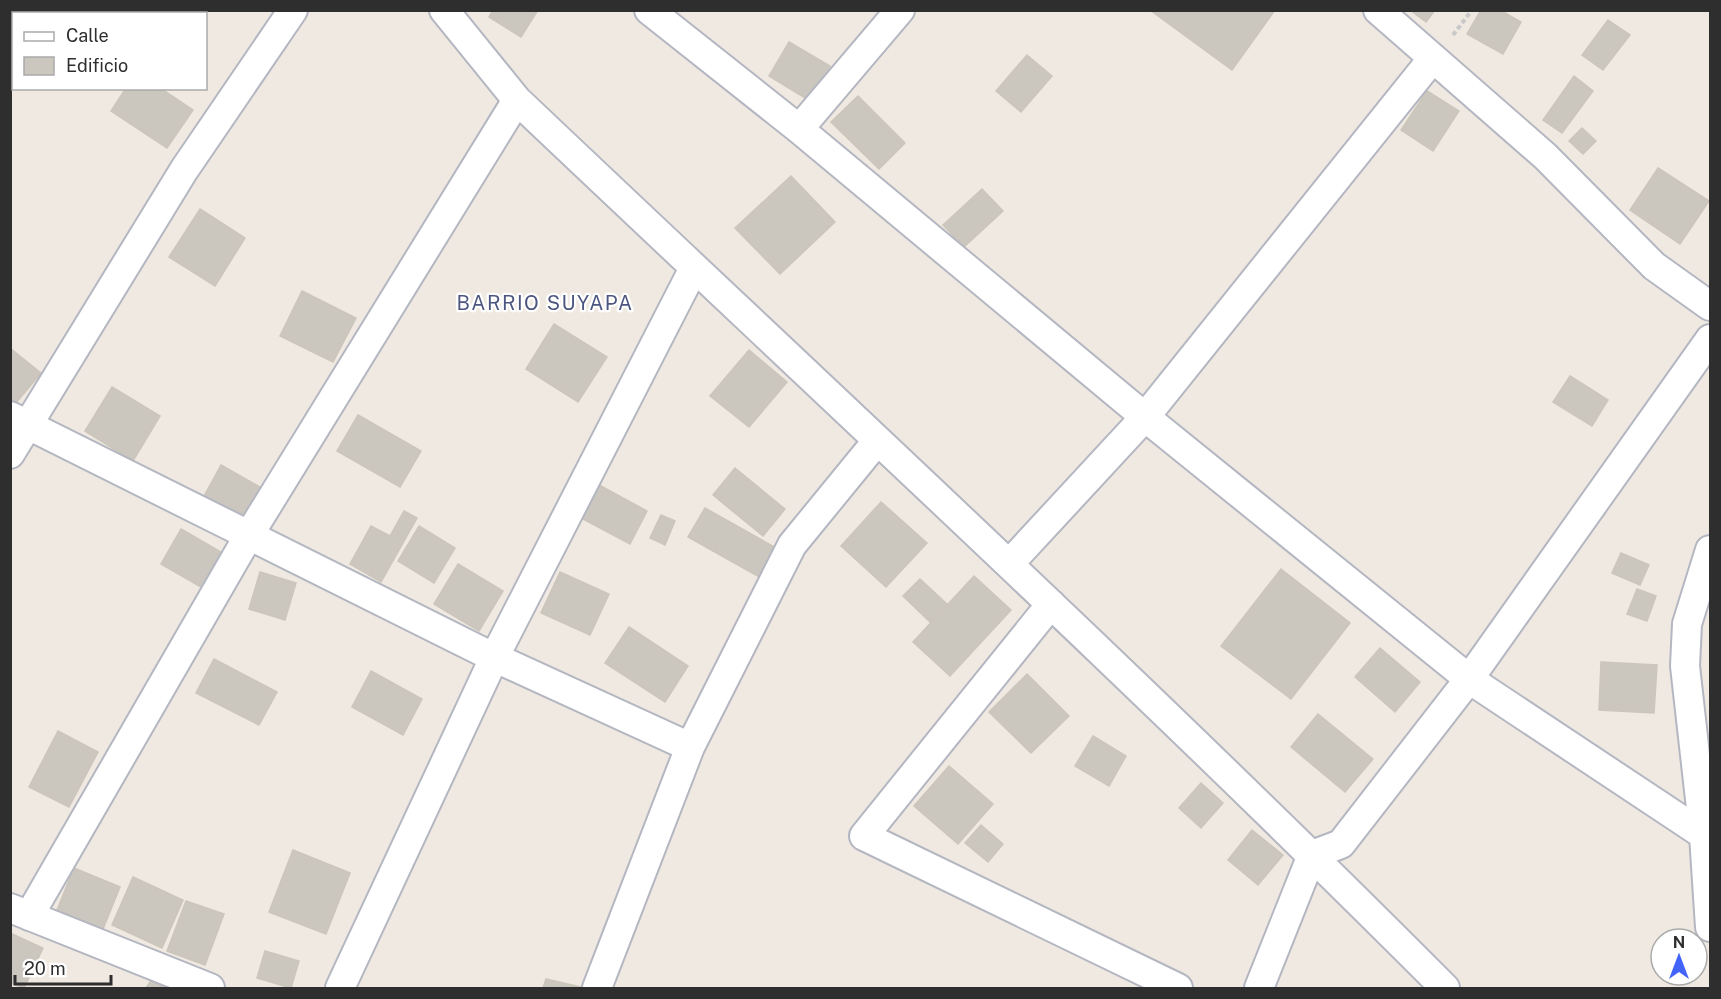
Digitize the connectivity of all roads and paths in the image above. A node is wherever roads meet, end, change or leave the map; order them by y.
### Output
1 (293, 10) edge
2 (444, 10) edge
3 (649, 10) edge
4 (900, 10) edge
5 (1378, 10) edge
6 (1433, 58) junction
7 (517, 100) junction
8 (799, 129) junction
9 (694, 268) junction
10 (1710, 306) edge
11 (1710, 339) edge
12 (1145, 417) junction
13 (19, 420) edge
14 (877, 441) junction
15 (10, 454) edge
16 (249, 535) junction
17 (1710, 550) edge
18 (1009, 564) junction
19 (1051, 604) junction
20 (1699, 627) edge
21 (494, 658) junction
22 (1469, 679) junction
23 (690, 747) junction
24 (1707, 836) edge
25 (1312, 855) junction
26 (20, 912) edge
27 (1710, 927) edge
28 (210, 988) edge
29 (340, 988) edge
30 (597, 988) edge
31 (1178, 988) edge
32 (1259, 988) edge
33 (1445, 988) edge

1 - 13 street
2 - 7 street
3 - 8 street
4 - 8 street
5 - 6 street
6 - 10 street
6 - 12 street
7 - 9 street
7 - 16 street
8 - 12 street
9 - 14 street
9 - 21 street
11 - 22 street
12 - 18 street
12 - 22 street
13 - 15 street
13 - 16 street
14 - 18 street
14 - 23 street
16 - 21 street
16 - 26 street
17 - 20 street
18 - 19 street
19 - 25 street
19 - 31 street
20 - 24 street
21 - 23 street
21 - 29 street
22 - 24 street
22 - 25 street
23 - 30 street
24 - 27 street
25 - 32 street
25 - 33 street
26 - 28 street

